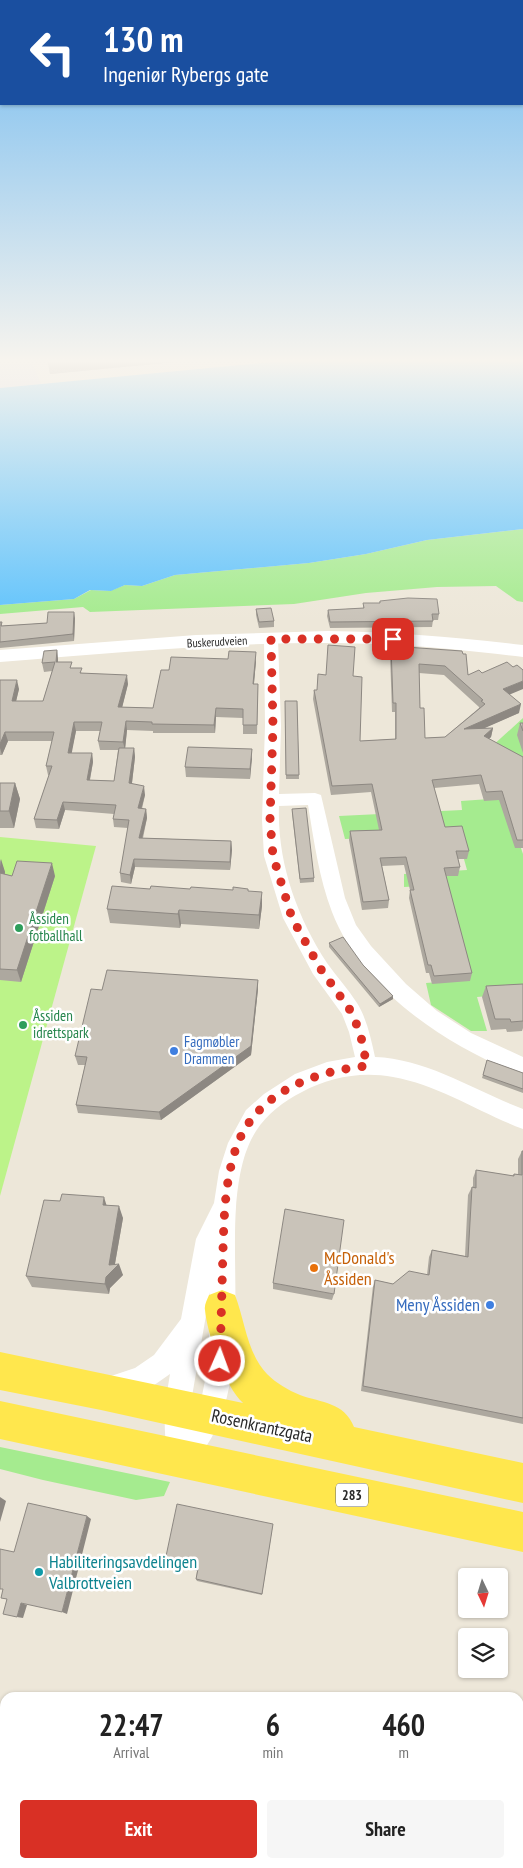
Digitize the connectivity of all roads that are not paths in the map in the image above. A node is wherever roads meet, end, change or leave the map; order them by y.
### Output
1 (271, 639) junction
2 (523, 651) edge
3 (0, 656) edge
4 (272, 800) junction
5 (367, 1066) junction
6 (523, 1066) edge
7 (523, 1119) edge
8 (208, 1314) junction
9 (0, 1371) edge
10 (101, 1391) junction
11 (193, 1411) junction
12 (0, 1420) edge
13 (345, 1444) junction
14 (182, 1458) junction
15 (523, 1483) edge
16 (523, 1532) edge

1 - 2 main road, Buskerudveien
1 - 3 main road, Buskerudveien
1 - 4 street
4 - 5 street
4 - 6 street
5 - 7 street
5 - 8 street
8 - 10 street
8 - 11 street
8 - 11 street
8 - 13 main road
9 - 10 main road, Rosenkrantzgata
10 - 11 main road, Rosenkrantzgata
11 - 13 main road, Rosenkrantzgata
11 - 14 street
12 - 14 main road, 283
13 - 15 main road, Rosenkrantzgata
14 - 16 main road, 283

